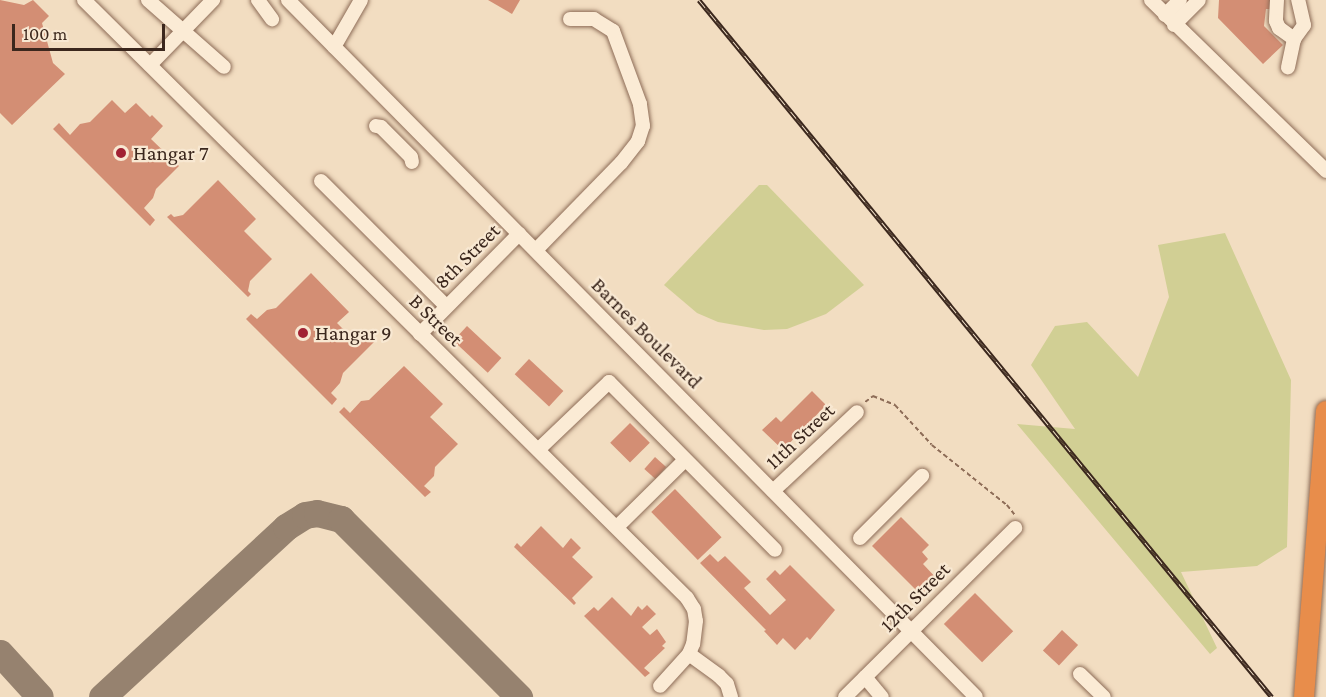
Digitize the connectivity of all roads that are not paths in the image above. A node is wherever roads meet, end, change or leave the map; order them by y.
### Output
1 (84, 0) edge
2 (148, 0) edge
3 (213, 0) edge
4 (258, 0) edge
5 (288, 0) edge
6 (361, 0) edge
7 (1151, 0) edge
8 (1180, 0) edge
9 (1199, 0) edge
10 (1277, 0) edge
11 (1298, 0) edge
12 (272, 19) dead end
13 (570, 19) dead end
14 (1170, 20) junction
15 (182, 32) junction
16 (1294, 39) junction
17 (334, 47) junction
18 (150, 65) junction
19 (224, 67) dead end
20 (1288, 67) dead end
21 (376, 126) dead end
22 (412, 162) dead end
23 (1326, 171) edge
24 (321, 181) dead end
25 (519, 234) junction
26 (536, 250) junction
27 (446, 306) junction
28 (420, 333) junction
29 (1326, 411) edge
30 (857, 412) road end
31 (539, 449) junction
32 (685, 460) junction
33 (922, 476) dead end
34 (773, 491) junction
35 (617, 527) junction
36 (1015, 528) road end
37 (860, 538) dead end
38 (776, 550) dead end
39 (912, 631) junction
40 (689, 654) junction
41 (1080, 674) dead end
42 (865, 677) junction
43 (660, 686) dead end
44 (731, 697) edge
45 (845, 697) edge
46 (882, 697) edge
47 (976, 697) edge
48 (1104, 697) edge
49 (1304, 697) edge

1 - 18 street, B Street
2 - 15 street
3 - 15 street
4 - 12 street
5 - 17 street, Barnes Boulevard
6 - 17 street
7 - 14 street
8 - 14 street
9 - 14 street
10 - 16 street
11 - 16 street
13 - 26 street
14 - 23 street
15 - 18 street
15 - 19 street
16 - 20 street
17 - 25 street, Barnes Boulevard
18 - 28 street, B Street
21 - 22 street
24 - 27 street
25 - 26 street, Barnes Boulevard
25 - 27 street, 8th Street
26 - 34 street, Barnes Boulevard
27 - 28 street, 8th Street
28 - 31 street, B Street
29 - 49 highway
30 - 34 street, 11th Street
31 - 32 street
31 - 35 street, B Street
32 - 35 street
32 - 38 street
33 - 37 street
34 - 39 street, Barnes Boulevard
35 - 40 street, B Street
36 - 39 street, 12th Street
39 - 42 street, 12th Street
39 - 47 street, Barnes Boulevard
40 - 43 street, B Street
40 - 44 street
41 - 48 street
42 - 45 street, 12th Street
42 - 46 street

